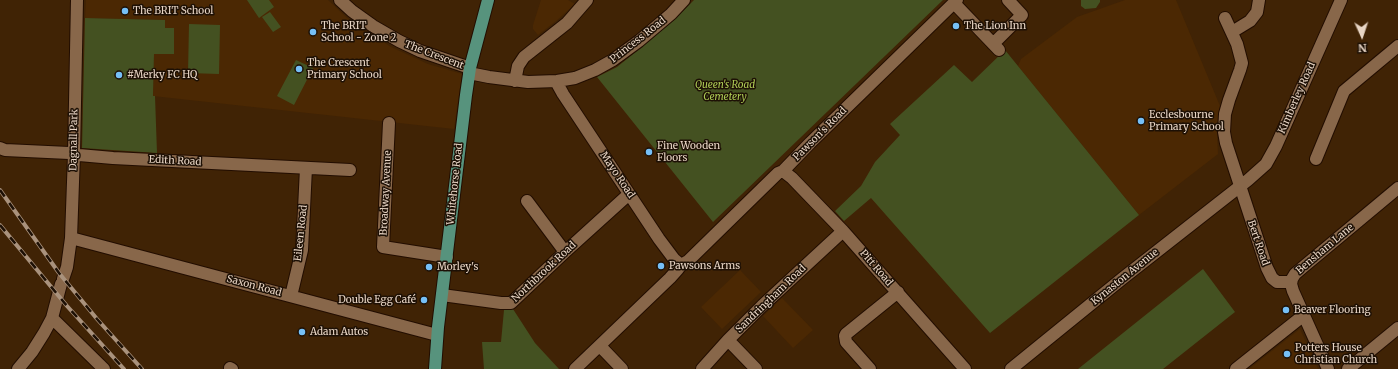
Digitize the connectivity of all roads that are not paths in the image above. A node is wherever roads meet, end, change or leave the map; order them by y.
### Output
1 (77, 0) edge
2 (340, 0) edge
3 (488, 0) edge
4 (587, 0) edge
5 (684, 0) edge
6 (1008, 0) edge
7 (1259, 0) edge
8 (1341, 0) edge
9 (955, 2) edge
10 (1225, 18) dead end
11 (1232, 32) junction
12 (1398, 46) edge
13 (470, 71) junction
14 (514, 80) junction
15 (558, 81) junction
16 (389, 124) dead end
17 (0, 148) edge
18 (74, 154) junction
19 (1316, 159) dead end
20 (306, 168) junction
21 (350, 170) dead end
22 (783, 171) junction
23 (1240, 187) junction
24 (1398, 188) edge
25 (629, 194) junction
26 (533, 204) dead end
27 (843, 230) junction
28 (71, 238) junction
29 (564, 252) junction
30 (447, 257) junction
31 (681, 265) junction
32 (1291, 282) junction
33 (898, 292) junction
34 (442, 295) junction
35 (291, 296) junction
36 (1304, 315) junction
37 (52, 318) junction
38 (1398, 328) edge
39 (438, 335) junction
40 (728, 340) junction
41 (600, 346) junction
42 (18, 369) edge
43 (104, 369) edge
44 (435, 369) edge
45 (575, 369) edge
46 (622, 369) edge
47 (702, 369) edge
48 (756, 369) edge
49 (870, 369) edge
50 (965, 369) edge
51 (1011, 369) edge
52 (1236, 369) edge
53 (1328, 369) edge
54 (1348, 369) edge

1 - 18 street, Dagnall Park
2 - 13 street, The Crescent
3 - 13 main road, Whitehorse Road
4 - 14 street
5 - 15 street, Princess Road
6 - 9 street
7 - 11 street
8 - 23 street, Kimberley Road
9 - 22 street, Pawson's Road
10 - 11 street
11 - 23 street
12 - 19 street
13 - 14 street, Princess Road
13 - 30 main road, Whitehorse Road
14 - 15 street, Princess Road
15 - 25 street, Mayo Road
16 - 30 street, Broadway Avenue
17 - 18 street, Edith Road
18 - 20 street, Edith Road
18 - 28 street, Dagnall Park
20 - 21 street, Edith Road
20 - 35 street, Eileen Road
22 - 27 street, Pitt Road
22 - 31 street, Pawson's Road
23 - 32 street, Bert Road
23 - 51 street, Kynaston Avenue
24 - 32 street, Bensham Lane
25 - 29 street, Northbrook Road
25 - 31 street, Mayo Road
26 - 29 street
27 - 33 street, Pitt Road
27 - 40 street, Sandringham Road
28 - 35 street, Saxon Road
28 - 37 street, Dagnall Park
29 - 34 street, Northbrook Road
30 - 34 main road, Whitehorse Road
31 - 41 street, Pawson's Road
32 - 36 street, Bensham Lane
33 - 49 street
33 - 50 street, Pitt Road
34 - 39 main road, Whitehorse Road
35 - 39 street, Saxon Road
36 - 52 street
36 - 53 street, Bensham Lane
37 - 42 street, Dagnall Park
37 - 43 street
38 - 54 street
39 - 44 main road, Whitehorse Road
40 - 47 street, Sandringham Road
40 - 48 street
41 - 45 street
41 - 46 street

